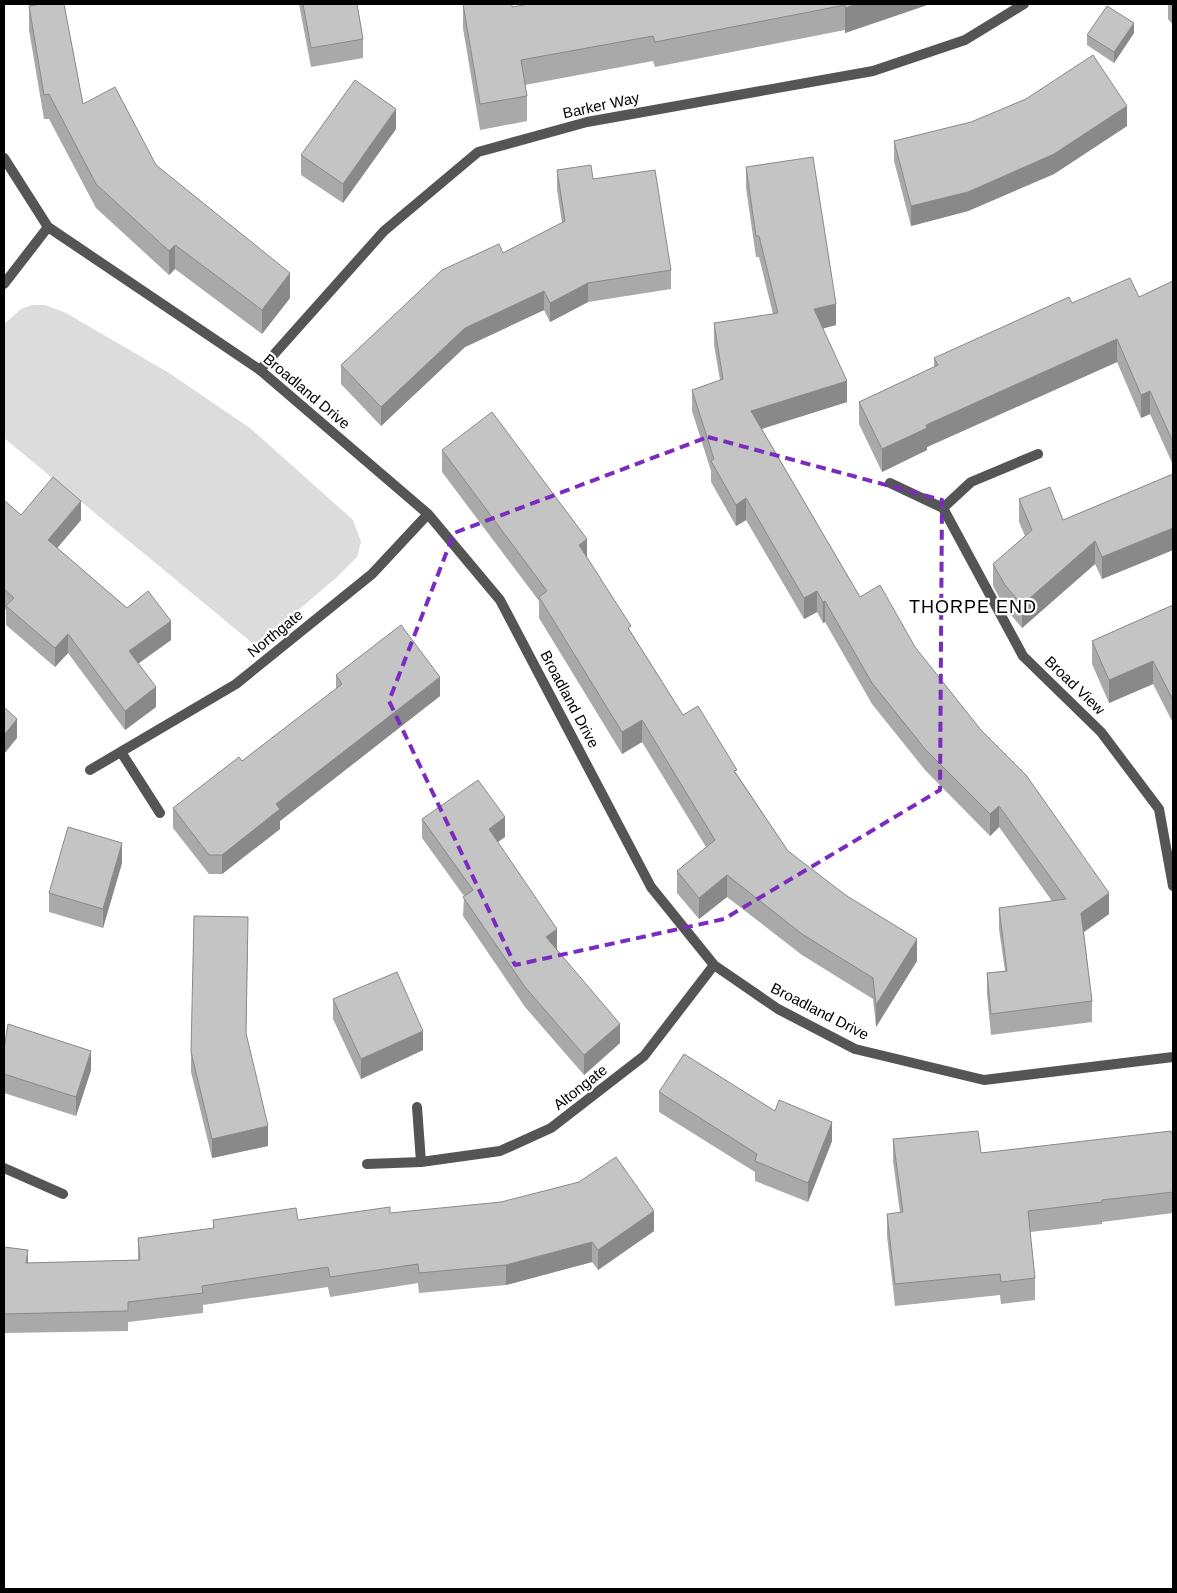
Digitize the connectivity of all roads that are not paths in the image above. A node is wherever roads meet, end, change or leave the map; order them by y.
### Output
1 (1024, 4) edge
2 (4, 158) edge
3 (48, 227) junction
4 (4, 284) edge
5 (260, 370) junction
6 (1038, 454) dead end
7 (890, 483) dead end
8 (943, 508) junction
9 (428, 514) junction
10 (121, 752) junction
11 (90, 770) dead end
12 (160, 813) dead end
13 (1173, 886) edge
14 (714, 964) junction
15 (1173, 1057) edge
16 (417, 1107) dead end
17 (421, 1162) junction
18 (367, 1164) dead end
19 (4, 1168) edge
20 (62, 1194) dead end

1 - 5 street, Barker Way
2 - 3 street, Broadland Drive
3 - 4 street
3 - 5 street, Broadland Drive
5 - 9 street, Broadland Drive
6 - 8 street
7 - 8 street
8 - 13 street, Broad View
9 - 10 street, Northgate
9 - 14 street, Broadland Drive
10 - 11 street, Northgate
10 - 12 street
14 - 15 street, Broadland Drive
14 - 17 street, Altongate
16 - 17 street
17 - 18 street, Altongate
19 - 20 street

